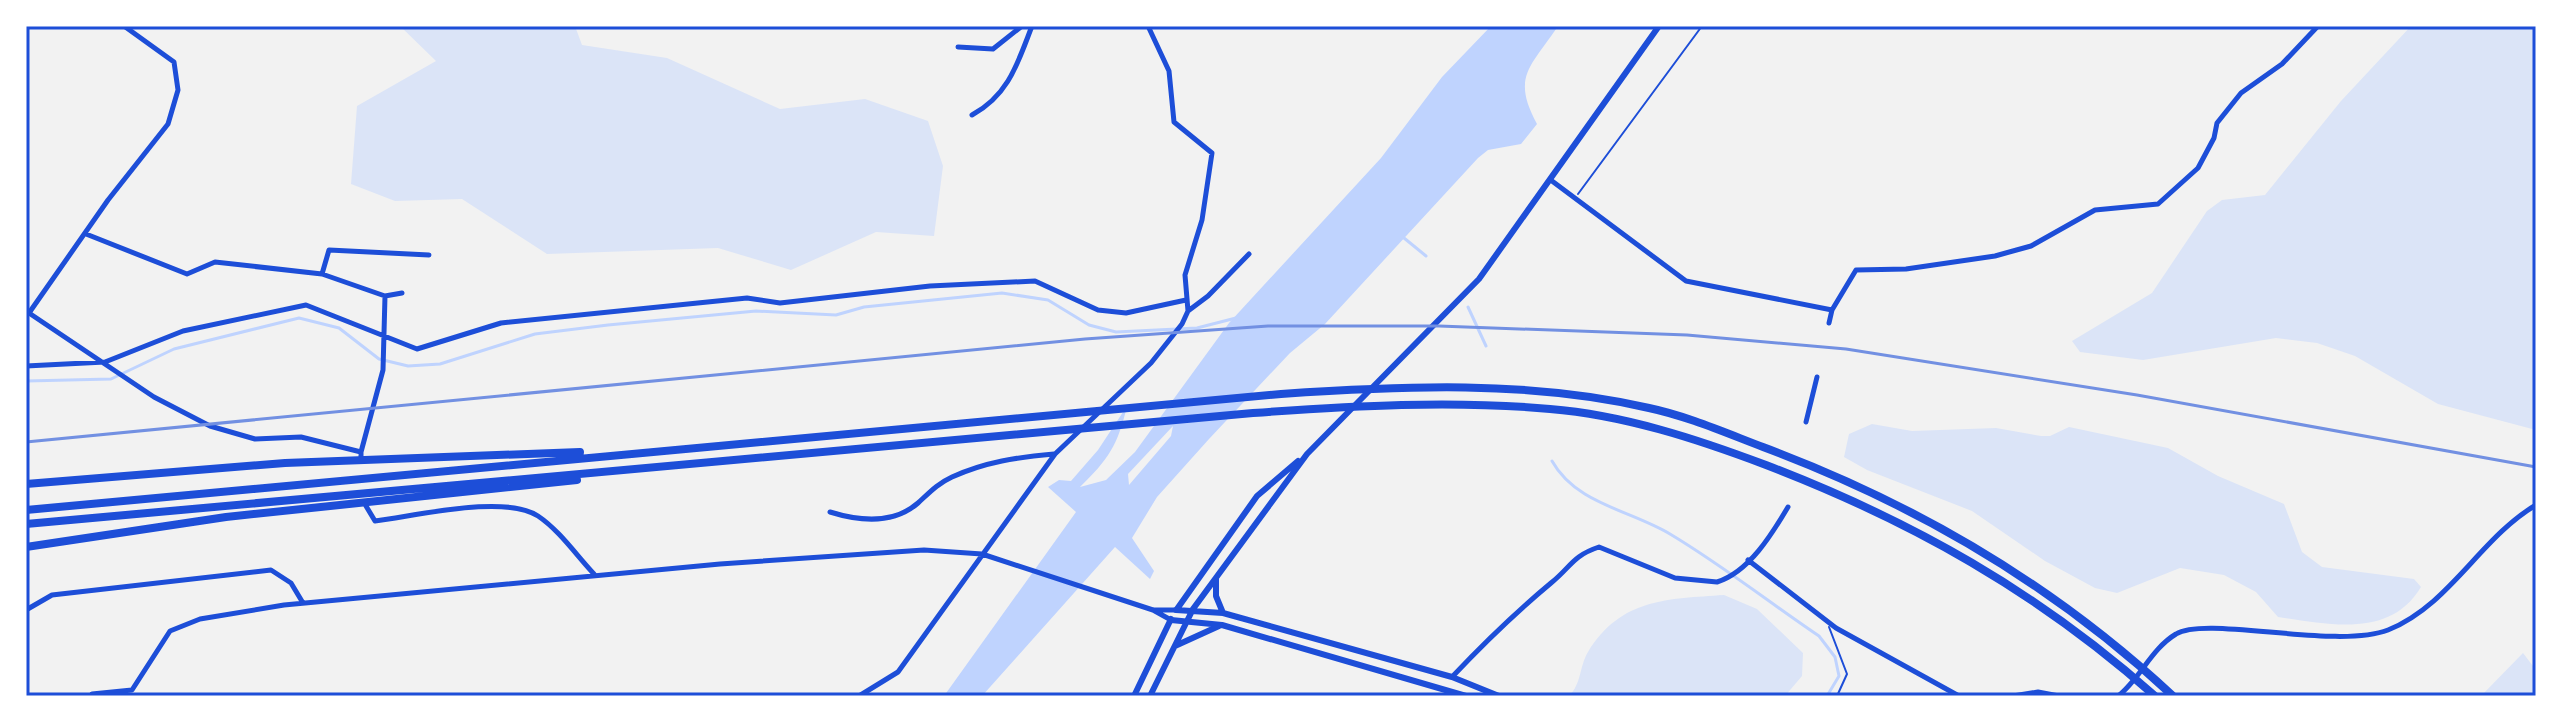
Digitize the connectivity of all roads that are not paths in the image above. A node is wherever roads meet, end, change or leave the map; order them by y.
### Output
1 (124, 26) edge
2 (1022, 26) edge
3 (1032, 26) edge
4 (1148, 26) edge
5 (1659, 26) edge
6 (2318, 26) edge
7 (958, 47) dead end
8 (972, 115) dead end
9 (1552, 181) junction
10 (86, 234) junction
11 (1249, 254) dead end
12 (429, 255) dead end
13 (322, 274) junction
14 (402, 293) dead end
15 (385, 296) junction
16 (1186, 300) junction
17 (1832, 310) junction
18 (1188, 311) junction
19 (28, 312) edge
20 (1829, 323) dead end
21 (385, 338) junction
22 (105, 362) junction
23 (26, 366) edge
24 (1817, 377) dead end
25 (1806, 422) dead end
26 (1055, 454) junction
27 (1307, 454) junction
28 (605, 455) junction
29 (645, 469) junction
30 (26, 484) edge
31 (2536, 505) edge
32 (366, 506) dead end
33 (1788, 507) dead end
34 (26, 510) edge
35 (830, 512) dead end
36 (26, 524) edge
37 (26, 547) edge
38 (982, 554) junction
39 (1748, 560) junction
40 (595, 574) junction
41 (1216, 576) junction
42 (303, 603) junction
43 (1193, 609) junction
44 (26, 610) edge
45 (1153, 610) junction
46 (1176, 610) junction
47 (1223, 613) junction
48 (1171, 620) junction
49 (1188, 621) junction
50 (1827, 622) junction
51 (1222, 625) junction
52 (1175, 646) junction
53 (1452, 677) junction
54 (1448, 692) edge
55 (92, 694) edge
56 (2120, 694) edge
57 (859, 696) edge
58 (1134, 696) edge
59 (1150, 696) edge
60 (1466, 696) edge
61 (1499, 696) edge
62 (1837, 696) edge
63 (1959, 696) edge
64 (2013, 696) edge
65 (2059, 696) edge
66 (2155, 696) edge
67 (2173, 696) edge

1 - 10 street
2 - 7 street
3 - 8 street
4 - 16 street
5 - 9 street
6 - 17 street
9 - 17 street
9 - 27 street
10 - 13 street
10 - 19 street
11 - 18 street
12 - 13 street
13 - 15 street
14 - 15 street
15 - 21 street
16 - 18 street
16 - 21 street
17 - 20 street
18 - 26 street
19 - 22 street
21 - 22 street
21 - 22 street
22 - 23 street
24 - 25 street
26 - 35 street
26 - 38 street
27 - 41 street
27 - 46 street
28 - 30 highway
28 - 34 highway
28 - 67 highway
29 - 36 highway
29 - 37 highway
29 - 66 highway
31 - 56 street
32 - 40 street
33 - 39 street
38 - 40 street
38 - 45 street
38 - 57 street
39 - 50 street
39 - 53 street
40 - 42 street
41 - 43 street
41 - 47 street
42 - 44 street
42 - 55 street
43 - 46 street
43 - 47 street
43 - 49 street
45 - 46 street
45 - 48 street
46 - 48 street
47 - 53 street
48 - 49 street
48 - 58 street
49 - 51 street
49 - 52 street
50 - 62 lane
50 - 63 street
51 - 52 street
51 - 54 street
52 - 59 street
53 - 54 street
53 - 61 street
54 - 60 street
64 - 65 street

